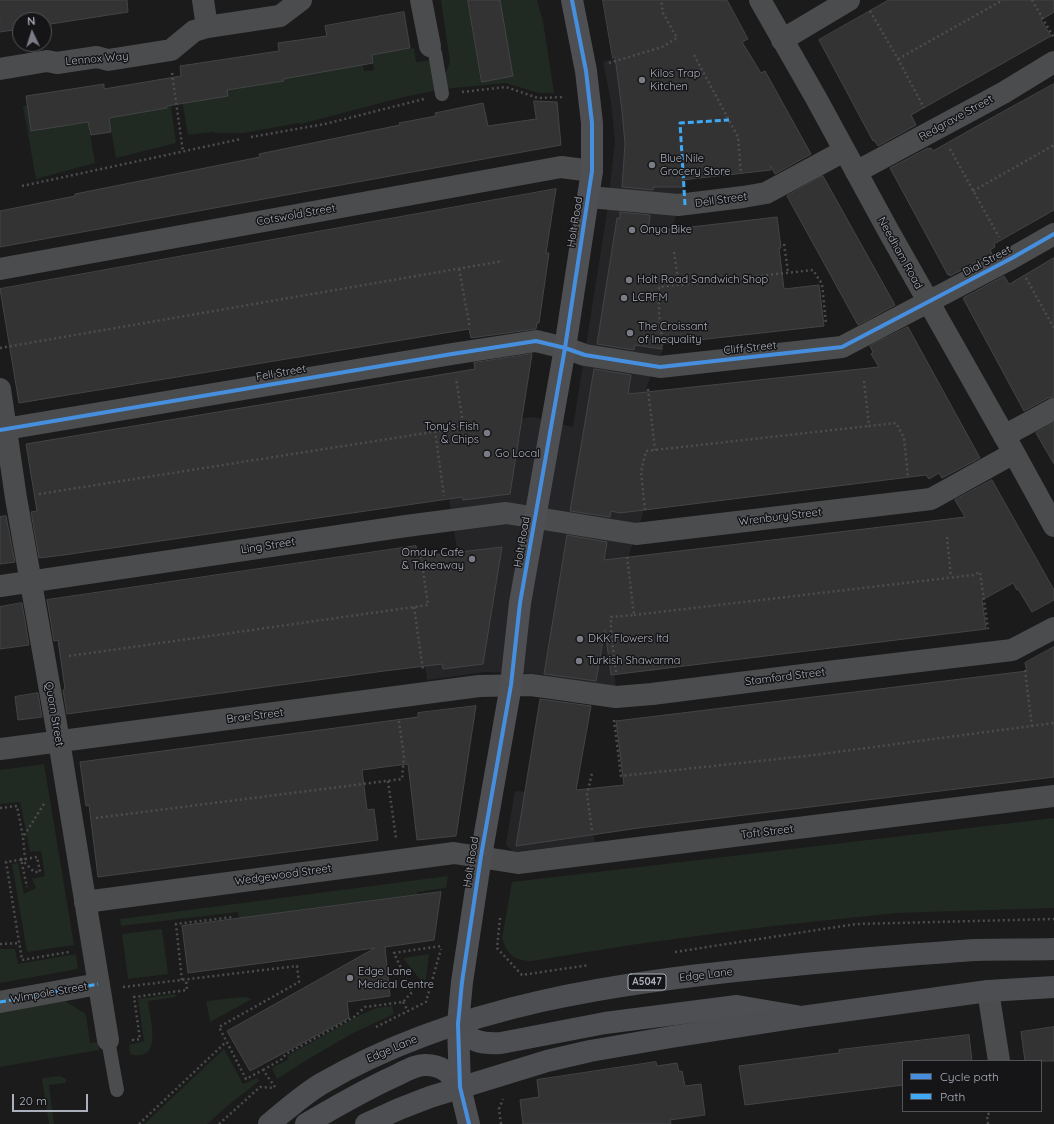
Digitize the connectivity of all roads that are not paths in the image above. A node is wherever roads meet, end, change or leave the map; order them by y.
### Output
1 (203, 0) edge
2 (301, 0) edge
3 (421, 0) edge
4 (572, 0) edge
5 (760, 0) edge
6 (850, 0) edge
7 (207, 27) junction
8 (782, 40) junction
9 (430, 46) joint
10 (1054, 62) edge
11 (0, 69) edge
12 (442, 94) road end
13 (844, 151) junction
14 (592, 171) junction
15 (856, 172) junction
16 (588, 198) junction
17 (1054, 234) edge
18 (0, 269) edge
19 (928, 302) junction
20 (565, 348) junction
21 (0, 389) edge
22 (1054, 409) edge
23 (3, 429) edge
24 (1009, 444) junction
25 (536, 518) junction
26 (1054, 526) edge
27 (31, 581) junction
28 (0, 586) edge
29 (1054, 628) edge
30 (511, 685) junction
31 (59, 741) junction
32 (0, 749) edge
33 (1054, 796) edge
34 (481, 856) junction
35 (85, 902) junction
36 (1054, 949) edge
37 (98, 984) junction
38 (1054, 987) edge
39 (988, 991) junction
40 (0, 1002) edge
41 (800, 1017) junction
42 (458, 1024) junction
43 (108, 1040) joint
44 (999, 1060) edge
45 (460, 1087) junction
46 (116, 1090) dead end
47 (269, 1124) edge
48 (306, 1124) edge
49 (366, 1124) edge
50 (469, 1124) edge

1 - 7 street
2 - 7 street, Lennox Way
3 - 9 street
4 - 14 main road, Holt Road
5 - 8 street, Needham Road
6 - 8 street
7 - 11 street, Lennox Way
8 - 13 street, Needham Road
9 - 12 lane
10 - 15 street, Redgrave Street
13 - 15 street, Needham Road
13 - 16 street, Dell Street
14 - 16 main road, Holt Road
14 - 18 street, Cotswold Street
15 - 19 street, Needham Road
16 - 20 main road, Holt Road
17 - 19 street, Dial Street
19 - 20 street, Cliff Street
19 - 24 street, Needham Road
20 - 23 street, Fell Street
20 - 25 main road, Holt Road
21 - 23 street, Quorn Street
22 - 24 street, Wrenbury Street
23 - 27 street, Quorn Street
24 - 25 street, Wrenbury Street
24 - 26 street, Needham Road
25 - 27 street, Ling Street
25 - 30 main road, Holt Road
27 - 28 street, Ling Street
27 - 31 street, Quorn Street
29 - 30 street, Stamford Street
30 - 31 street, Brae Street
30 - 34 main road, Holt Road
31 - 32 street, Brae Street
31 - 35 street, Quorn Street
33 - 34 street, Toft Street
34 - 35 street, Wedgewood Street
34 - 42 main road, Holt Road
35 - 37 street, Quorn Street
36 - 42 highway, Edge Lane / A5047
37 - 40 street, Wimpole Street
37 - 43 street, Quorn Street
38 - 39 highway
39 - 41 highway
39 - 44 street
41 - 42 main road
41 - 45 highway
42 - 45 main road, Holt Road
42 - 47 highway, Edge Lane / A5047
43 - 46 lane
45 - 48 main road
45 - 49 highway
45 - 50 main road

